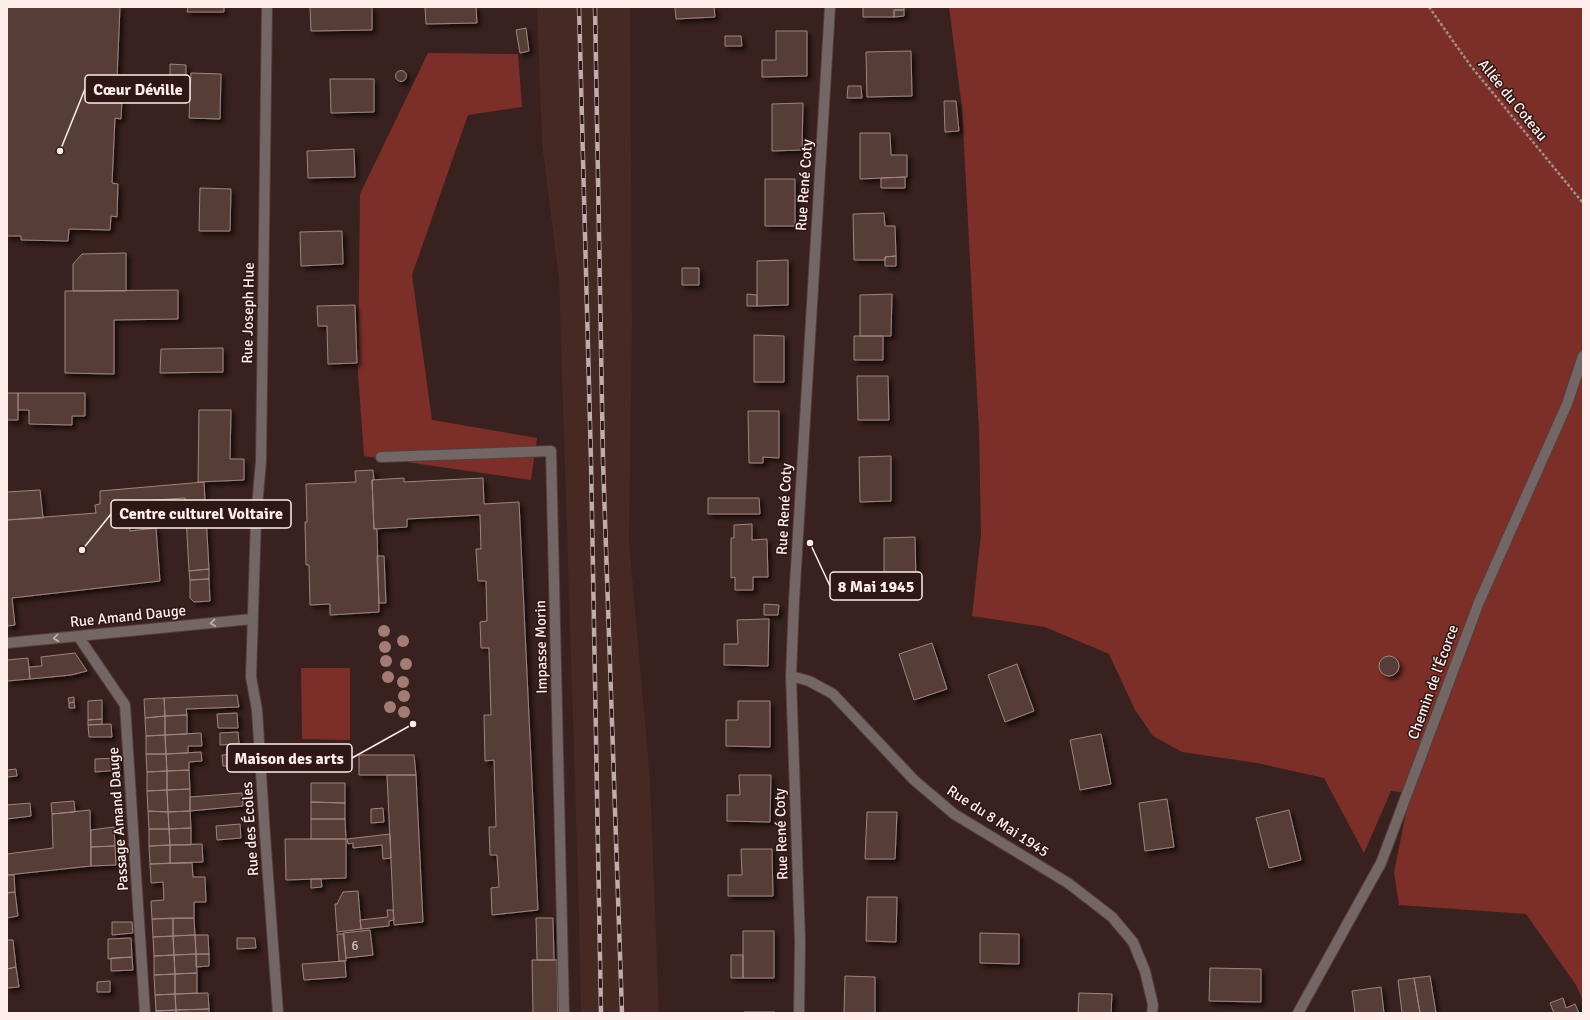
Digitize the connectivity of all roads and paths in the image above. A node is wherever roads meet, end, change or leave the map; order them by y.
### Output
1 (267, 7) edge
2 (830, 7) edge
3 (1429, 7) edge
4 (1583, 203) edge
5 (1583, 356) edge
6 (381, 457) dead end
7 (252, 619) junction
8 (78, 636) junction
9 (7, 643) edge
10 (791, 676) junction
11 (145, 1013) edge
12 (278, 1013) edge
13 (564, 1013) edge
14 (799, 1013) edge
15 (1152, 1013) edge
16 (1298, 1013) edge

1 - 7 street, Rue Joseph Hue
2 - 10 street, Rue René Coty
3 - 4 path, Allée du Coteau
5 - 16 street, Chemin de l'Écorce
6 - 13 street, Impasse Morin
7 -> 8 street, Rue Amand Dauge
7 - 12 street, Rue des Écoles
8 -> 9 street, Rue Amand Dauge
8 - 11 street, Passage Amand Dauge
10 - 14 street, Rue René Coty
10 - 15 street, Rue du 8 Mai 1945

